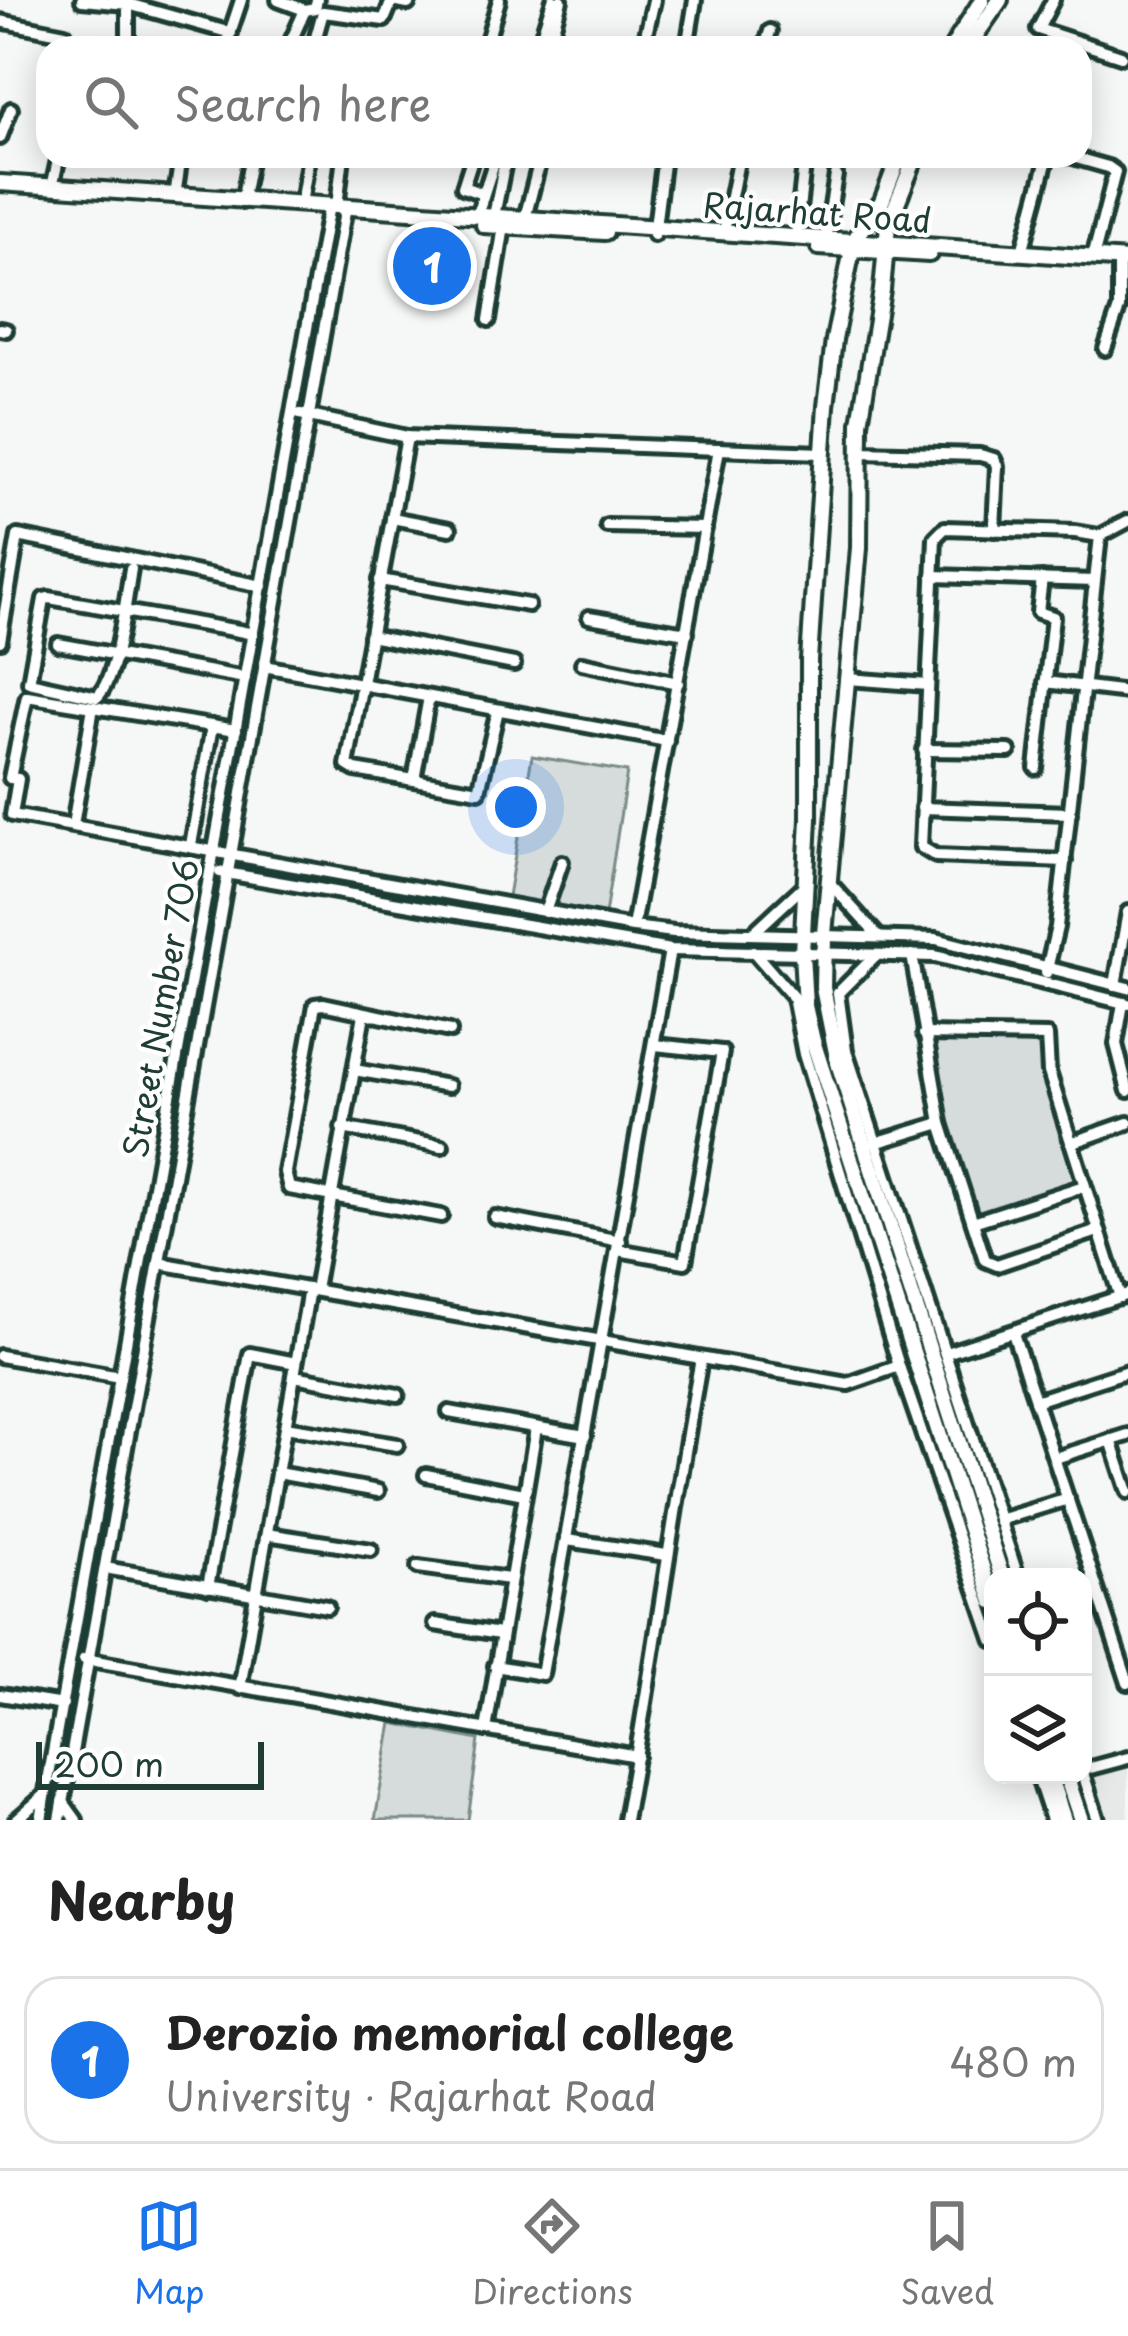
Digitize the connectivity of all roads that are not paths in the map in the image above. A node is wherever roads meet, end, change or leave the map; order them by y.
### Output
1 (82, 0) edge
2 (241, 0) edge
3 (278, 0) edge
4 (410, 0) edge
5 (499, 0) edge
6 (557, 0) edge
7 (654, 0) edge
8 (694, 0) edge
9 (982, 0) edge
10 (1000, 0) edge
11 (1053, 0) edge
12 (128, 4) junction
13 (315, 8) edge
14 (0, 21) edge
15 (770, 31) dead end
16 (232, 32) junction
17 (65, 34) dead end
18 (128, 36) edge
19 (229, 36) edge
20 (296, 36) edge
21 (488, 36) edge
22 (543, 36) edge
23 (550, 36) edge
24 (646, 36) edge
25 (690, 36) edge
26 (769, 36) edge
27 (960, 36) edge
28 (975, 36) edge
29 (1054, 36) edge
30 (1092, 47) edge
31 (1121, 56) dead end
32 (11, 109) dead end
33 (0, 138) edge
34 (1092, 162) edge
35 (56, 168) edge
36 (179, 168) edge
37 (249, 168) edge
38 (307, 168) edge
39 (342, 168) edge
40 (469, 168) edge
41 (492, 168) edge
42 (505, 168) edge
43 (539, 168) edge
44 (662, 168) edge
45 (737, 168) edge
46 (804, 168) edge
47 (896, 168) edge
48 (911, 168) edge
49 (1045, 168) edge
50 (836, 175) dead end
51 (0, 187) edge
52 (52, 187) junction
53 (483, 194) junction
54 (175, 196) junction
55 (242, 203) junction
56 (301, 204) junction
57 (337, 209) junction
58 (477, 215) junction
59 (499, 221) junction
60 (524, 222) junction
61 (654, 231) junction
62 (724, 232) junction
63 (796, 236) junction
64 (826, 238) junction
65 (853, 244) junction
66 (887, 247) junction
67 (1022, 252) junction
68 (1093, 258) junction
69 (1125, 264) edge
70 (489, 320) dead end
71 (1106, 349) dead end
72 (301, 414) junction
73 (407, 437) junction
74 (719, 449) junction
75 (860, 452) junction
76 (822, 453) junction
77 (392, 518) junction
78 (1128, 520) edge
79 (607, 526) dead end
80 (706, 528) junction
81 (450, 529) dead end
82 (994, 530) junction
83 (1100, 536) junction
84 (131, 569) dead end
85 (933, 576) junction
86 (1042, 579) junction
87 (380, 580) junction
88 (1095, 580) junction
89 (262, 586) junction
90 (528, 605) dead end
91 (123, 611) junction
92 (589, 617) dead end
93 (687, 633) junction
94 (253, 634) junction
95 (370, 636) junction
96 (0, 641) edge
97 (58, 644) dead end
98 (114, 654) junction
99 (514, 664) dead end
100 (581, 664) dead end
101 (263, 667) junction
102 (245, 678) junction
103 (848, 680) junction
104 (1045, 682) junction
105 (678, 683) junction
106 (361, 685) junction
107 (928, 685) junction
108 (1084, 687) junction
109 (1128, 692) edge
110 (429, 697) junction
111 (93, 707) junction
112 (498, 710) junction
113 (212, 726) junction
114 (236, 730) junction
115 (667, 741) junction
116 (924, 751) junction
117 (1009, 752) dead end
118 (1036, 768) dead end
119 (414, 780) junction
120 (202, 784) junction
121 (225, 788) junction
122 (922, 808) junction
123 (1070, 813) junction
124 (74, 825) junction
125 (191, 845) junction
126 (214, 849) junction
127 (231, 854) junction
128 (1064, 861) junction
129 (562, 862) dead end
130 (210, 870) junction
131 (227, 873) junction
132 (826, 878) junction
133 (807, 883) junction
134 (545, 912) junction
135 (1128, 912) edge
136 (633, 927) junction
137 (753, 933) junction
138 (804, 934) junction
139 (824, 934) junction
140 (878, 936) junction
141 (670, 950) junction
142 (753, 951) junction
143 (802, 953) junction
144 (823, 954) junction
145 (876, 955) junction
146 (912, 955) junction
147 (1048, 967) junction
148 (1045, 982) junction
149 (1122, 986) edge
150 (1126, 1004) edge
151 (364, 1014) junction
152 (450, 1030) dead end
153 (924, 1034) junction
154 (655, 1045) junction
155 (354, 1070) junction
156 (448, 1086) dead end
157 (1128, 1091) edge
158 (941, 1123) junction
159 (1128, 1123) edge
160 (342, 1128) junction
161 (875, 1143) junction
162 (1071, 1143) junction
163 (442, 1147) dead end
164 (874, 1177) junction
165 (1084, 1186) junction
166 (845, 1187) junction
167 (890, 1187) junction
168 (330, 1196) junction
169 (862, 1198) junction
170 (442, 1216) dead end
171 (495, 1217) dead end
172 (973, 1222) junction
173 (1098, 1231) junction
174 (619, 1245) junction
175 (159, 1263) junction
176 (312, 1290) junction
177 (1124, 1296) edge
178 (1013, 1333) junction
179 (602, 1341) junction
180 (946, 1353) junction
181 (0, 1356) edge
182 (701, 1359) junction
183 (899, 1366) junction
184 (295, 1370) junction
185 (1128, 1371) edge
186 (120, 1377) junction
187 (398, 1395) dead end
188 (1035, 1401) junction
189 (449, 1412) dead end
190 (285, 1427) junction
191 (536, 1428) junction
192 (1128, 1435) edge
193 (585, 1436) junction
194 (1112, 1440) junction
195 (398, 1444) dead end
196 (1055, 1458) junction
197 (277, 1473) junction
198 (426, 1475) dead end
199 (378, 1490) dead end
200 (1128, 1492) edge
201 (524, 1494) junction
202 (1068, 1498) junction
203 (999, 1520) junction
204 (267, 1534) junction
205 (567, 1540) junction
206 (371, 1550) dead end
207 (666, 1555) junction
208 (418, 1567) dead end
209 (105, 1568) junction
210 (999, 1568) edge
211 (1015, 1568) edge
212 (1086, 1568) edge
213 (984, 1573) edge
214 (509, 1580) junction
215 (208, 1587) junction
216 (1092, 1588) edge
217 (256, 1596) junction
218 (327, 1607) dead end
219 (984, 1614) edge
220 (435, 1624) dead end
221 (500, 1634) junction
222 (71, 1657) junction
223 (88, 1659) junction
224 (494, 1666) junction
225 (1128, 1683) edge
226 (240, 1688) junction
227 (0, 1695) edge
228 (63, 1705) junction
229 (486, 1730) junction
230 (637, 1756) junction
231 (1128, 1758) edge
232 (1092, 1769) edge
233 (1040, 1784) edge
234 (1052, 1784) edge
235 (1069, 1784) edge
236 (1087, 1784) edge
237 (46, 1794) junction
238 (63, 1802) junction
239 (16, 1820) edge
240 (41, 1820) edge
241 (60, 1820) edge
242 (76, 1820) edge
243 (625, 1820) edge
244 (1052, 1820) edge
245 (1064, 1820) edge
246 (1081, 1820) edge
247 (1098, 1820) edge

1 - 12 street
2 - 16 street
3 - 13 street
4 - 13 street
5 - 21 street
6 - 22 street
6 - 23 street
7 - 24 street
8 - 25 street
9 - 27 main road
10 - 28 main road
11 - 29 street
12 - 16 street
12 - 18 street
13 - 20 street
14 - 17 street
15 - 26 street
16 - 19 street
30 - 31 street
32 - 33 street
34 - 68 street
35 - 52 street
36 - 54 street
37 - 55 street
38 - 56 street
39 - 57 street
40 - 53 street
41 - 53 street
42 - 59 street
43 - 60 street
44 - 61 street
45 - 62 street
46 - 63 street
47 - 65 main road
48 - 66 main road
49 - 67 street
50 - 64 street
51 - 52 main road, Rajarhat Road
51 - 55 main road, Rajarhat Road
52 - 54 main road, Rajarhat Road
53 - 58 street
54 - 55 main road, Rajarhat Road
55 - 56 main road, Rajarhat Road
55 - 57 main road, Rajarhat Road
56 - 57 main road, Rajarhat Road
57 - 58 main road, Rajarhat Road
57 - 59 main road, Rajarhat Road
57 - 72 street
58 - 59 main road, Rajarhat Road
59 - 60 main road, Rajarhat Road
59 - 70 street
60 - 61 main road, Rajarhat Road
61 - 62 main road, Rajarhat Road
61 - 65 main road, Rajarhat Road
62 - 63 main road, Rajarhat Road
63 - 64 main road, Rajarhat Road
64 - 65 main road, Rajarhat Road
65 - 66 main road, Rajarhat Road
65 - 76 main road
66 - 67 main road, Rajarhat Road
66 - 69 main road, Rajarhat Road
66 - 75 main road
67 - 68 main road, Rajarhat Road
68 - 69 main road, Rajarhat Road
69 - 71 street
72 - 73 street
72 - 89 street, Street Number 706
72 - 101 street
73 - 74 street
73 - 77 street
74 - 76 street
74 - 80 street
75 - 82 street
75 - 103 main road
76 - 133 main road
77 - 81 street
77 - 87 street
78 - 83 street
79 - 80 street
80 - 93 street
82 - 83 street
82 - 85 street
83 - 88 street
84 - 91 street
85 - 86 street
85 - 107 street
86 - 88 street
86 - 104 street
87 - 90 street
87 - 95 street
88 - 108 street
89 - 94 street, Street Number 706
89 - 96 street
91 - 94 street
91 - 98 street
91 - 98 street
92 - 93 street
93 - 105 street
94 - 102 street, Street Number 706
95 - 99 street
95 - 106 street
97 - 98 street
98 - 102 street
100 - 105 street
101 - 106 street
101 - 127 street
102 - 114 street, Street Number 706
103 - 107 street
103 - 132 main road
104 - 108 street
104 - 118 street
105 - 115 street
106 - 110 street
106 - 119 street
107 - 116 street
108 - 109 street
108 - 123 street
110 - 112 street
110 - 119 street
111 - 113 street
111 - 124 street
111 - 124 street
112 - 115 street
112 - 119 street
113 - 114 street
113 - 120 street
114 - 121 street, Street Number 706
115 - 136 street
116 - 117 street
116 - 122 street
120 - 121 street
120 - 125 street
121 - 126 street, Street Number 706
122 - 123 street
122 - 128 street
123 - 128 street
124 - 125 street
125 - 126 street
126 - 127 street
126 - 130 street, Street Number 706
127 - 131 street
127 - 134 street
128 - 147 street
129 - 134 street
130 - 131 street
130 - 186 street, Street Number 706
131 - 141 street
131 - 175 street
132 - 139 main road
132 - 140 street
133 - 137 street
133 - 138 main road
134 - 136 street
135 - 149 street
136 - 137 street
137 - 138 street
138 - 139 street
138 - 143 main road
139 - 140 street
139 - 144 main road
140 - 147 street
141 - 142 street
141 - 154 street
142 - 143 street
142 - 166 street
143 - 144 street
143 - 169 main road
144 - 145 street
144 - 164 main road
145 - 146 street
145 - 161 street
146 - 148 street
146 - 153 street
147 - 148 street
147 - 149 street
148 - 150 street
150 - 157 street
151 - 152 street
151 - 155 street
151 - 168 street
153 - 158 street
153 - 162 street
154 - 174 street
154 - 174 street
155 - 156 street
155 - 160 street
158 - 161 street
158 - 172 street
159 - 162 street
160 - 163 street
160 - 168 street
161 - 167 street
162 - 165 street
164 - 167 main road
164 - 210 main road
165 - 172 street
165 - 173 street
166 - 169 main road
166 - 183 street
167 - 180 street
168 - 170 street
168 - 176 street
169 - 213 main road
171 - 174 street
172 - 173 street
173 - 177 street
174 - 179 street
175 - 176 street
175 - 209 street
176 - 179 street
176 - 184 street
177 - 178 street
178 - 180 street
178 - 188 street
179 - 182 street
179 - 193 street
180 - 203 street
181 - 186 street
182 - 183 street
182 - 207 street
183 - 219 street
184 - 187 street
184 - 190 street
184 - 215 street
185 - 188 street
186 - 222 street, Street Number 706
188 - 196 street
189 - 191 street
190 - 195 street
190 - 197 street
191 - 193 street
191 - 201 street
192 - 194 street
193 - 205 street
194 - 196 street
194 - 200 street
196 - 202 street
197 - 199 street
197 - 204 street
198 - 201 street
201 - 214 street
202 - 203 street
202 - 212 street
203 - 211 street
204 - 206 street
204 - 217 street
205 - 207 street
205 - 224 street
207 - 230 street
208 - 214 street
209 - 215 street
209 - 223 street
214 - 221 street
215 - 217 street
216 - 225 street
217 - 218 street
217 - 226 street
220 - 221 street
221 - 224 street
222 - 223 street
222 - 228 street, Street Number 706
223 - 226 street
223 - 238 street
224 - 229 street
226 - 229 street
227 - 228 street
228 - 237 street, Street Number 706
229 - 230 street
230 - 243 street
231 - 232 street
233 - 244 street
234 - 245 main road
235 - 246 main road
236 - 247 street
237 - 239 street
237 - 240 street, Street Number 706
238 - 241 street
238 - 242 street

